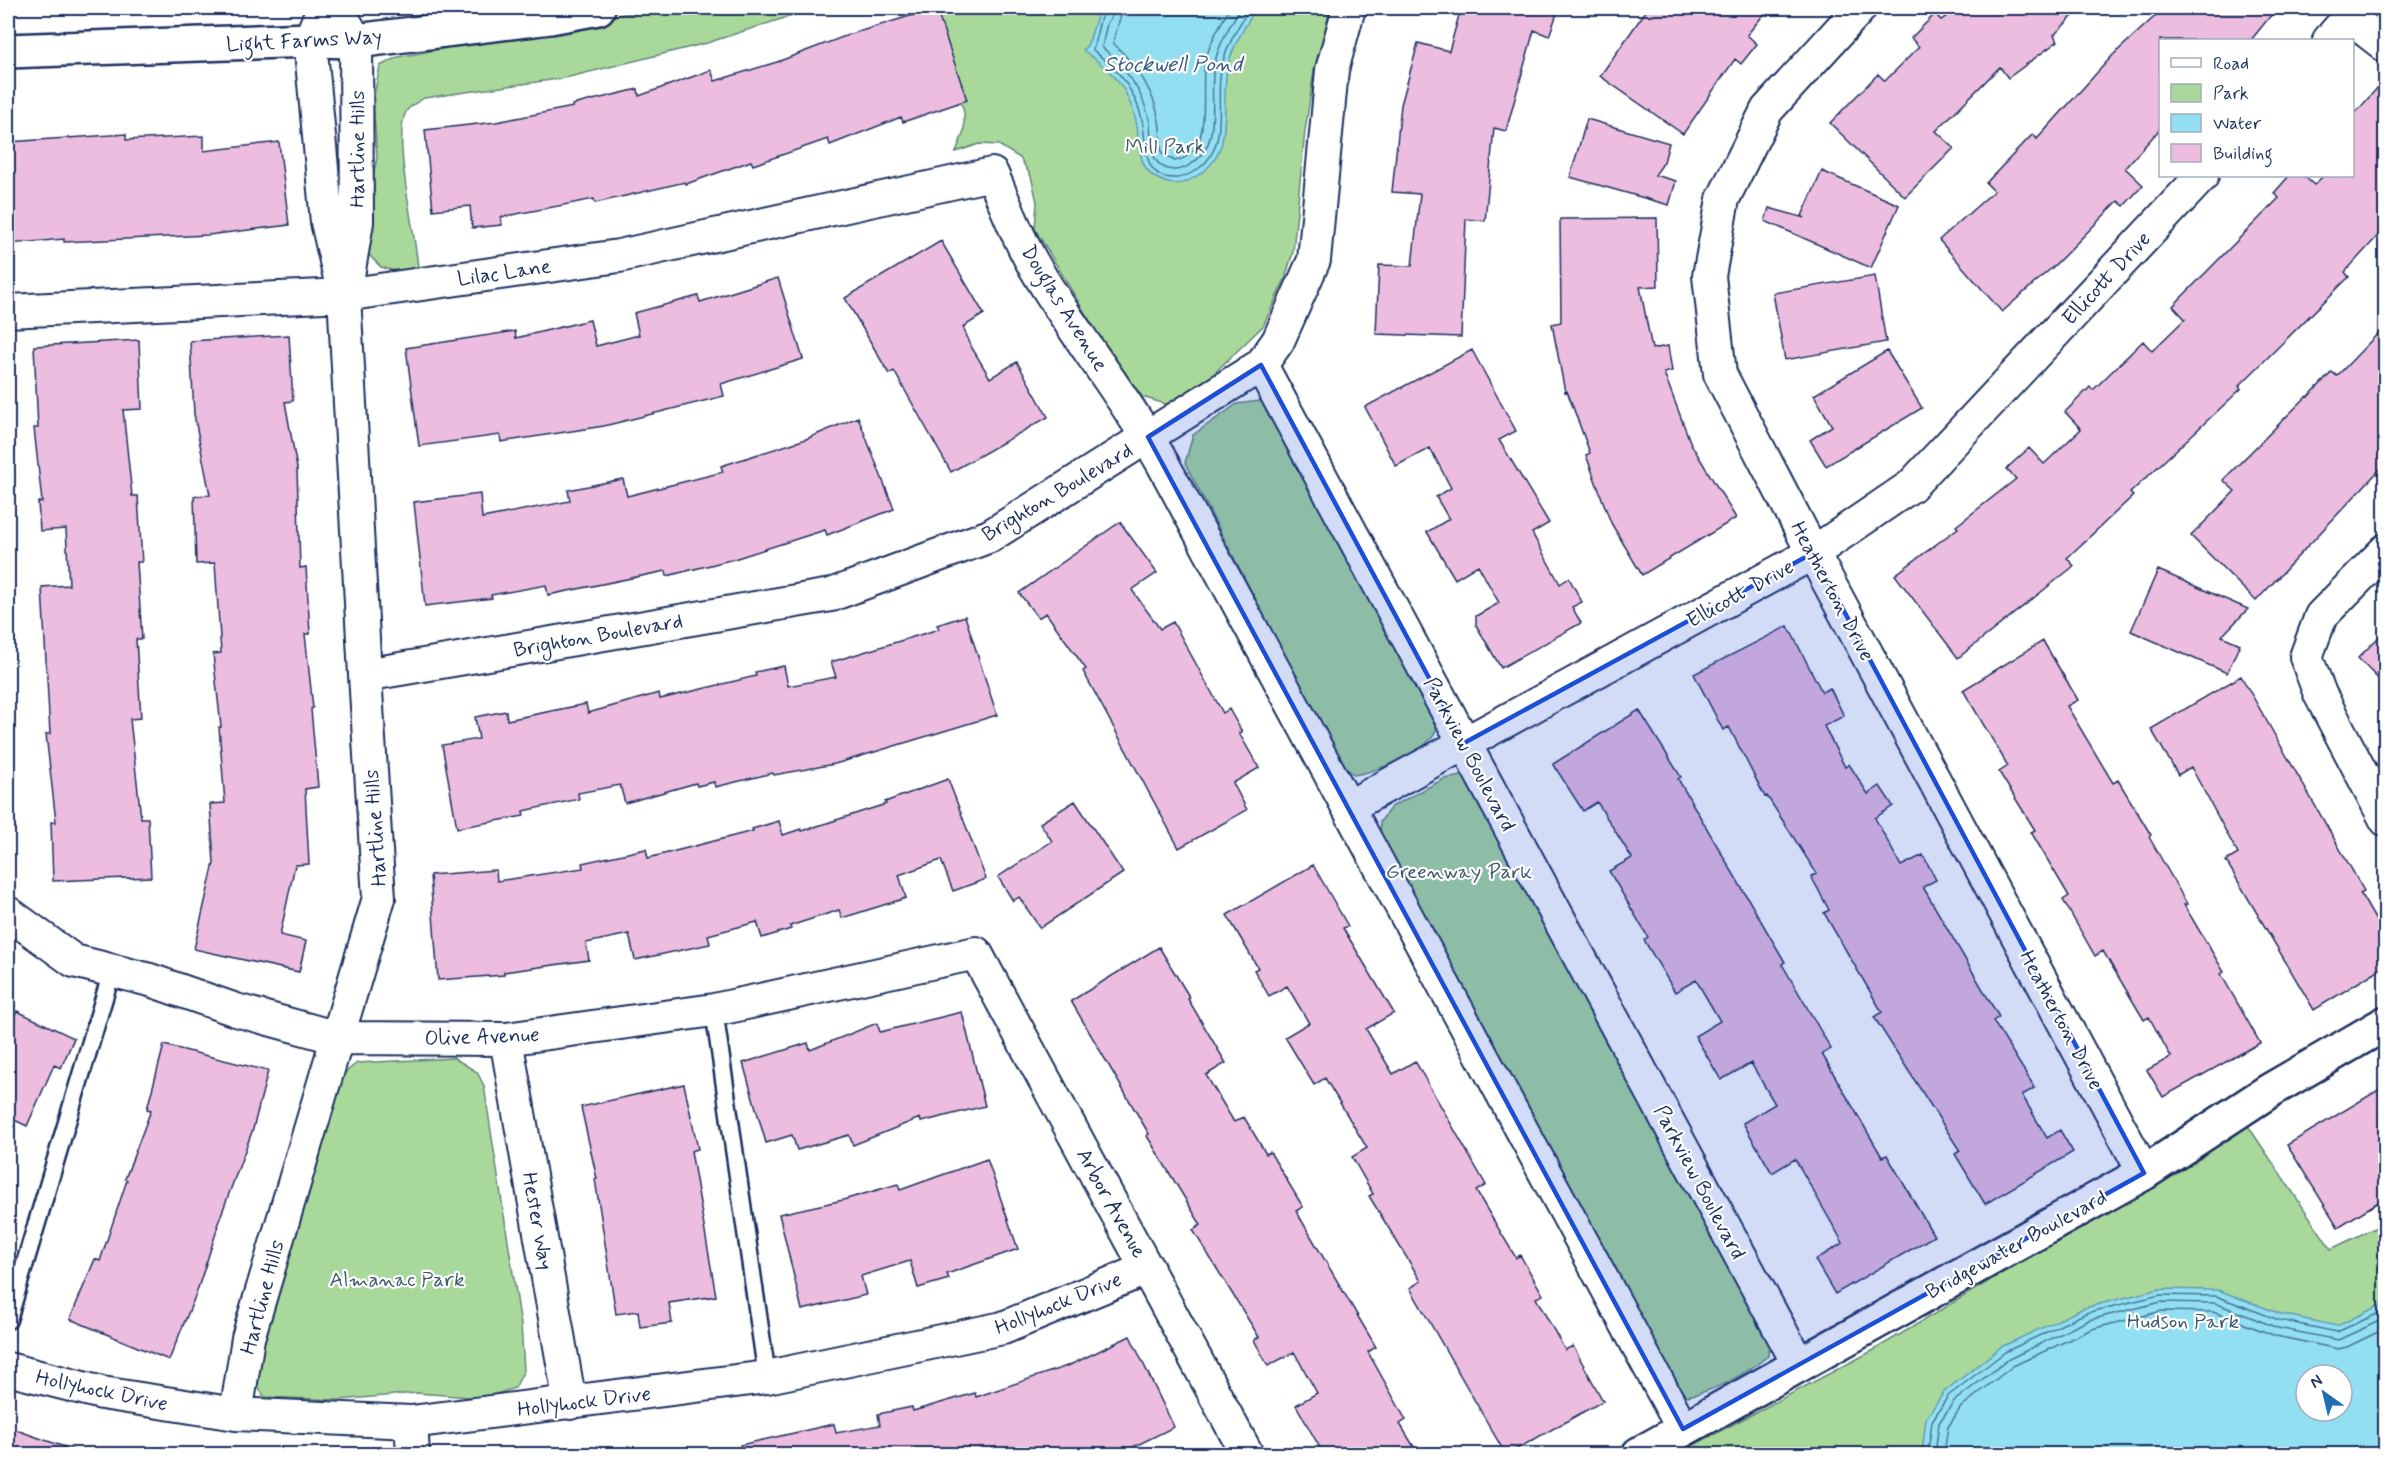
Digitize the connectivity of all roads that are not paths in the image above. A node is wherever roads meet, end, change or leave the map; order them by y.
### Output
1 (323, 8) edge
2 (337, 8) edge
3 (598, 8) edge
4 (1349, 8) edge
5 (1860, 8) edge
6 (2353, 13) edge
7 (2330, 39) edge
8 (310, 40) junction
9 (356, 41) junction
10 (2385, 46) edge
11 (8, 51) edge
12 (992, 174) joint
13 (2201, 177) edge
14 (344, 295) junction
15 (8, 311) edge
16 (1261, 365) junction
17 (1148, 437) junction
18 (2385, 550) edge
19 (1813, 553) junction
20 (365, 675) junction
21 (1464, 744) junction
22 (1348, 807) junction
23 (2385, 820) edge
24 (8, 913) edge
25 (976, 952) joint
26 (112, 970) junction
27 (714, 1010) junction
28 (2385, 1023) edge
29 (338, 1038) junction
30 (506, 1039) junction
31 (2144, 1173) junction
32 (1148, 1268) junction
33 (8, 1320) edge
34 (1799, 1365) junction
35 (8, 1369) edge
36 (767, 1377) junction
37 (570, 1403) junction
38 (236, 1414) junction
39 (411, 1422) junction
40 (1683, 1429) junction
41 (413, 1455) edge
42 (1246, 1455) edge
43 (1639, 1455) edge

1 - 8 street, Hartline Hills
2 - 9 street, Hartline Hills
3 - 9 street, Light Farms Way
4 - 16 street, Brighton Boulevard
5 - 19 street, Heatherton Drive
6 - 7 street
6 - 10 street
8 - 9 street, Light Farms Way
8 - 11 street, Light Farms Way
8 - 14 street, Hartline Hills
9 - 14 street, Hartline Hills
12 - 14 street, Lilac Lane
12 - 17 street, Douglas Avenue
13 - 19 street, Ellicott Drive
14 - 15 street, Lilac Lane
14 - 20 street, Hartline Hills
16 - 17 street, Brighton Boulevard
16 - 21 street, Parkview Boulevard
17 - 20 street, Brighton Boulevard
17 - 22 street
18 - 23 street
19 - 21 street, Ellicott Drive
19 - 31 street, Heatherton Drive
20 - 29 street, Hartline Hills
21 - 22 street, Ellicott Drive
21 - 34 street, Parkview Boulevard
22 - 40 street
24 - 26 street, Olive Avenue
25 - 27 street, Olive Avenue
25 - 32 street, Arbor Avenue
26 - 29 street, Olive Avenue
26 - 33 lane
27 - 30 street, Olive Avenue
27 - 36 lane
28 - 31 street, Bridgewater Boulevard
29 - 30 street, Olive Avenue
29 - 38 street, Hartline Hills
30 - 37 street, Hester Way
31 - 34 street, Bridgewater Boulevard
32 - 36 street, Hollyhock Drive
32 - 42 street, Arbor Avenue
34 - 40 street, Bridgewater Boulevard
35 - 38 street, Hollyhock Drive
36 - 37 street, Hollyhock Drive
37 - 39 street, Hollyhock Drive
38 - 39 street, Hollyhock Drive
39 - 41 street
40 - 43 street, Bridgewater Boulevard

